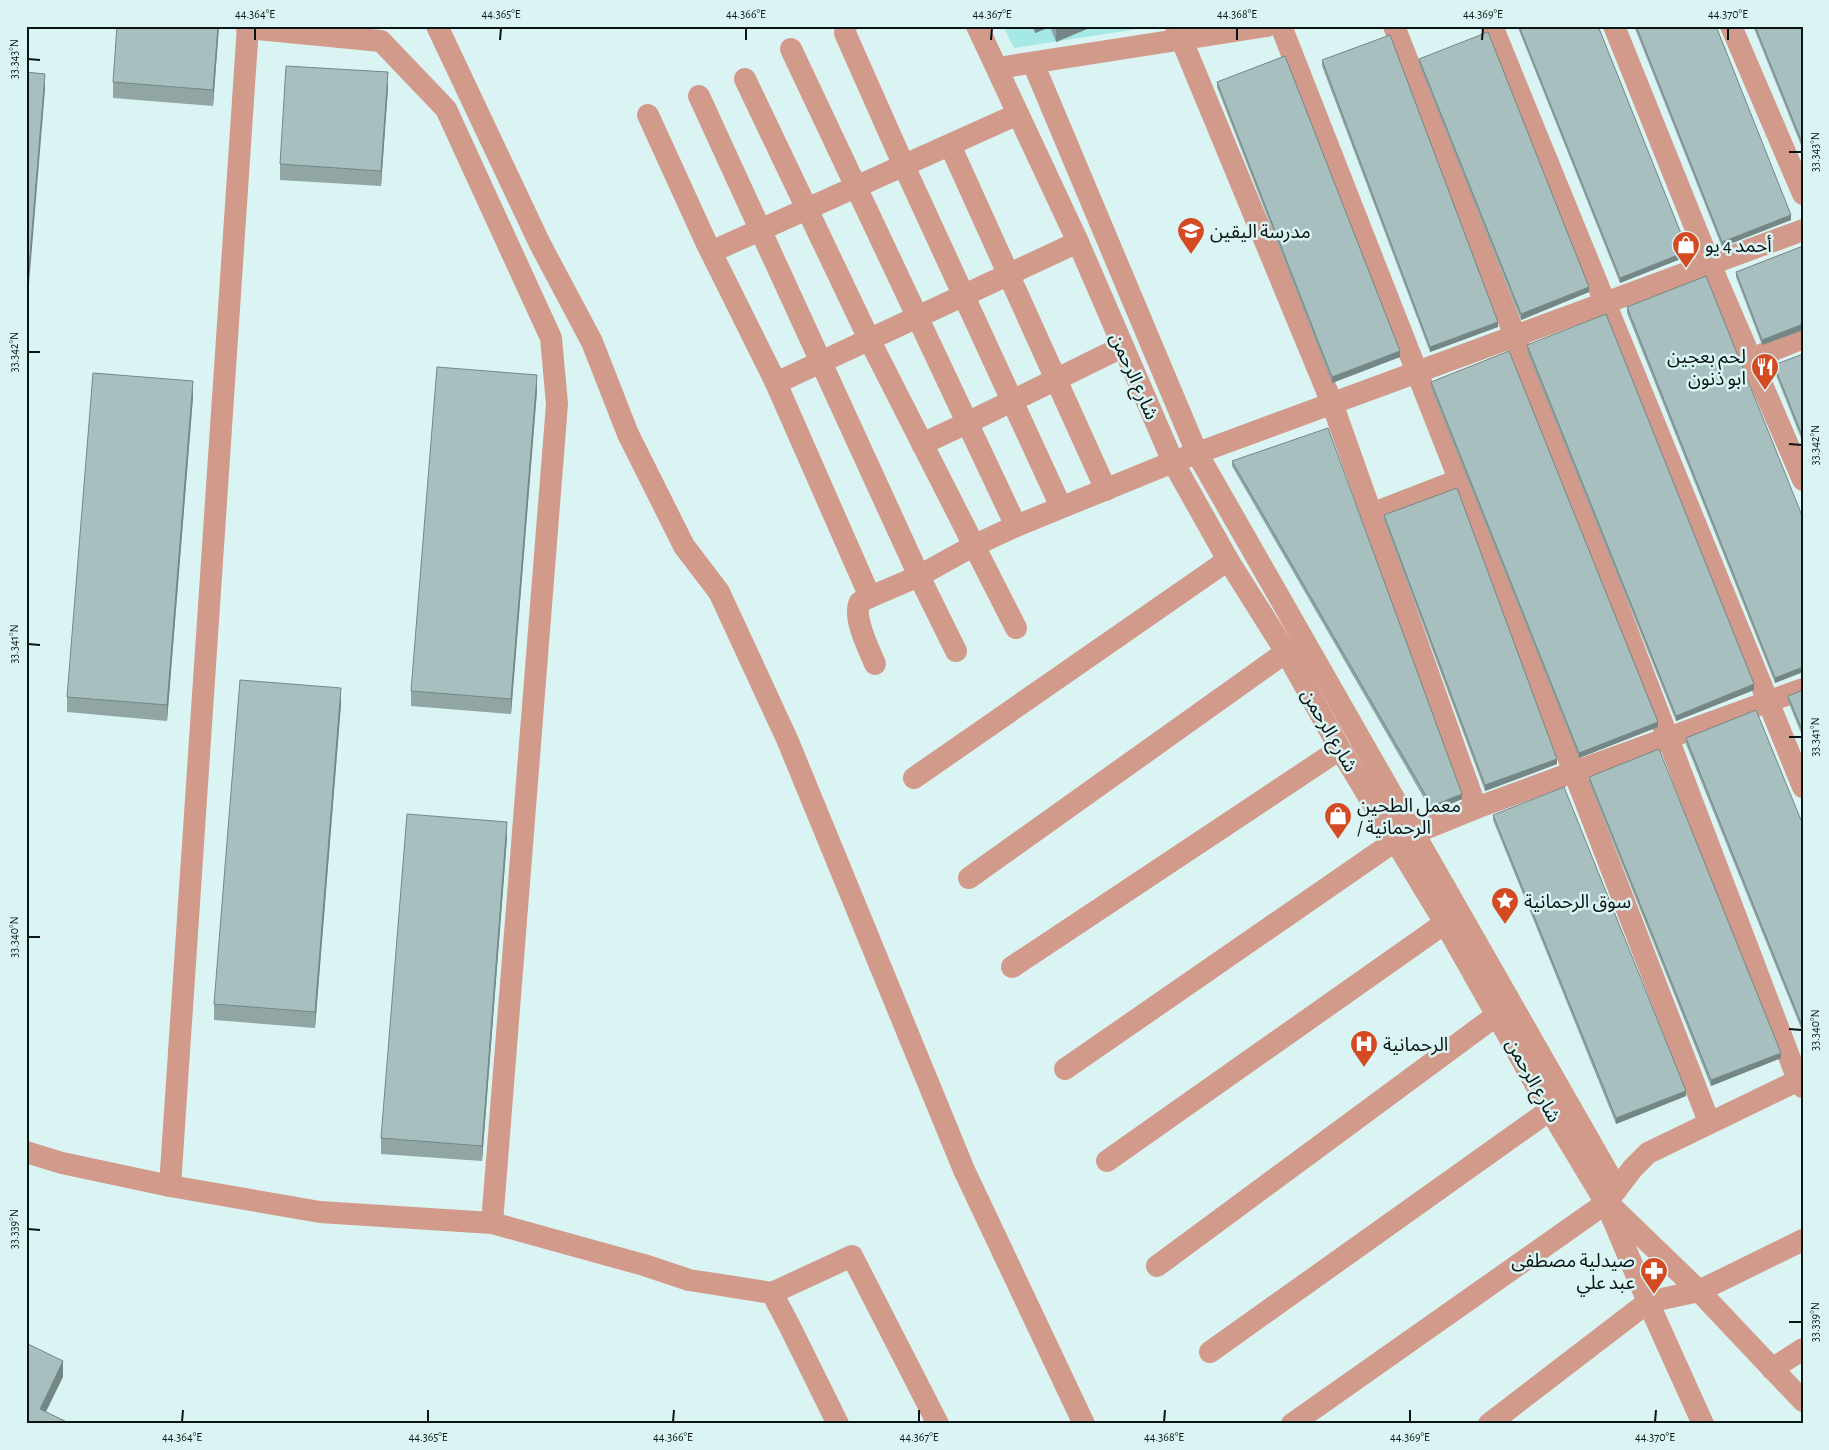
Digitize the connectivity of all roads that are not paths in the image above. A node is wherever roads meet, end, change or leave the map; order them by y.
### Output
1 (437, 26) edge
2 (846, 26) edge
3 (977, 26) edge
4 (1267, 26) edge
5 (1281, 26) edge
6 (1394, 26) edge
7 (1492, 26) edge
8 (1614, 26) edge
9 (1731, 26) edge
10 (248, 27) edge
11 (1178, 32) edge
12 (791, 49) dead end
13 (1033, 63) junction
14 (998, 68) junction
15 (745, 79) dead end
16 (698, 96) dead end
17 (1018, 114) junction
18 (648, 115) dead end
19 (950, 144) junction
20 (904, 166) junction
21 (856, 187) junction
22 (1803, 194) edge
23 (807, 209) junction
24 (760, 229) junction
25 (1803, 230) edge
26 (1078, 242) junction
27 (711, 252) junction
28 (1710, 264) junction
29 (1008, 274) junction
30 (964, 295) junction
31 (1606, 303) junction
32 (917, 317) junction
33 (1515, 336) junction
34 (1803, 338) edge
35 (869, 340) junction
36 (1122, 347) junction
37 (1751, 359) junction
38 (822, 362) junction
39 (1417, 372) junction
40 (1056, 379) junction
41 (776, 383) junction
42 (1013, 401) junction
43 (1332, 403) junction
44 (967, 423) junction
45 (922, 444) junction
46 (1197, 453) junction
47 (1173, 462) junction
48 (1801, 471) edge
49 (1460, 480) junction
50 (1106, 490) junction
51 (1061, 507) junction
52 (1371, 514) junction
53 (1016, 526) junction
54 (973, 546) junction
55 (1228, 560) junction
56 (919, 576) junction
57 (870, 597) junction
58 (1016, 628) dead end
59 (956, 650) dead end
60 (1286, 652) junction
61 (875, 664) dead end
62 (1803, 689) edge
63 (1768, 702) junction
64 (1667, 738) junction
65 (1340, 749) junction
66 (1574, 772) junction
67 (914, 778) dead end
68 (1803, 787) edge
69 (1476, 808) junction
70 (1405, 837) junction
71 (969, 878) dead end
72 (1445, 923) junction
73 (1012, 967) dead end
74 (1497, 1015) junction
75 (1065, 1070) dead end
76 (1801, 1082) edge
77 (1550, 1110) junction
78 (1709, 1122) junction
79 (26, 1152) edge
80 (1107, 1161) dead end
81 (170, 1186) junction
82 (1612, 1196) junction
83 (492, 1223) junction
84 (1803, 1240) edge
85 (1157, 1266) dead end
86 (1699, 1291) junction
87 (772, 1293) junction
88 (1648, 1302) junction
89 (1803, 1348) edge
90 (1210, 1352) dead end
91 (1772, 1369) junction
92 (1803, 1401) edge
93 (838, 1424) edge
94 (938, 1424) edge
95 (1084, 1424) edge
96 (1292, 1424) edge
97 (1490, 1424) edge
98 (1703, 1424) edge

1 - 95 street
2 - 20 street
3 - 14 street, شارع الرحمن
4 - 11 street
5 - 39 street
6 - 33 street
7 - 31 street
8 - 28 street
9 - 22 street
10 - 81 street
10 - 83 street
11 - 13 street
11 - 43 street
12 - 21 street
13 - 14 street
13 - 46 street
14 - 17 street, شارع الرحمن
15 - 23 street
16 - 24 street
17 - 19 street
17 - 26 street, شارع الرحمن
18 - 27 street
19 - 20 street
19 - 29 street
20 - 21 street
20 - 30 street
21 - 23 street
21 - 32 street
23 - 24 street
23 - 35 street
24 - 27 street
24 - 38 street
25 - 28 street
26 - 29 street
26 - 36 street, شارع الرحمن
27 - 41 street
28 - 31 street
28 - 37 street
29 - 30 street
29 - 40 street
30 - 32 street
30 - 42 street
31 - 33 street
31 - 63 street
32 - 35 street
32 - 44 street
33 - 39 street
33 - 64 street
34 - 37 street
35 - 38 street
35 - 45 street
36 - 40 street
36 - 47 street, شارع الرحمن
37 - 48 street
38 - 41 street
38 - 56 street
39 - 43 street
39 - 49 street
40 - 42 street
40 - 50 street
41 - 57 street
42 - 44 street
42 - 51 street
43 - 46 street
43 - 52 street
44 - 45 street
44 - 53 street
45 - 54 street
46 - 47 street
46 - 70 street
47 - 50 street
47 - 55 street, شارع الرحمن
49 - 52 street
49 - 66 street
50 - 51 street
51 - 53 street
52 - 69 street
53 - 54 street
54 - 56 street
54 - 58 street
55 - 60 street, شارع الرحمن
55 - 67 street
56 - 57 street
56 - 59 street
57 - 61 street
60 - 65 street, شارع الرحمن
60 - 71 street
62 - 63 street
63 - 64 street
63 - 68 street
64 - 66 street
64 - 76 street
65 - 70 street, شارع الرحمن
65 - 73 street
66 - 69 street
66 - 78 street
69 - 70 street
70 - 72 street, شارع الرحمن
70 - 75 street
70 - 82 street
72 - 74 street, شارع الرحمن
72 - 80 street
74 - 77 street, شارع الرحمن
74 - 85 street
76 - 78 street
77 - 82 street, شارع الرحمن
77 - 90 street
78 - 82 street
79 - 81 street
81 - 83 street
82 - 86 street
82 - 88 street, شارع الرحمن
82 - 96 street
83 - 87 street
84 - 86 street
86 - 88 street
86 - 91 street
87 - 93 street
87 - 94 street
88 - 97 street
88 - 98 street, شارع الرحمن
89 - 91 street
91 - 92 street

